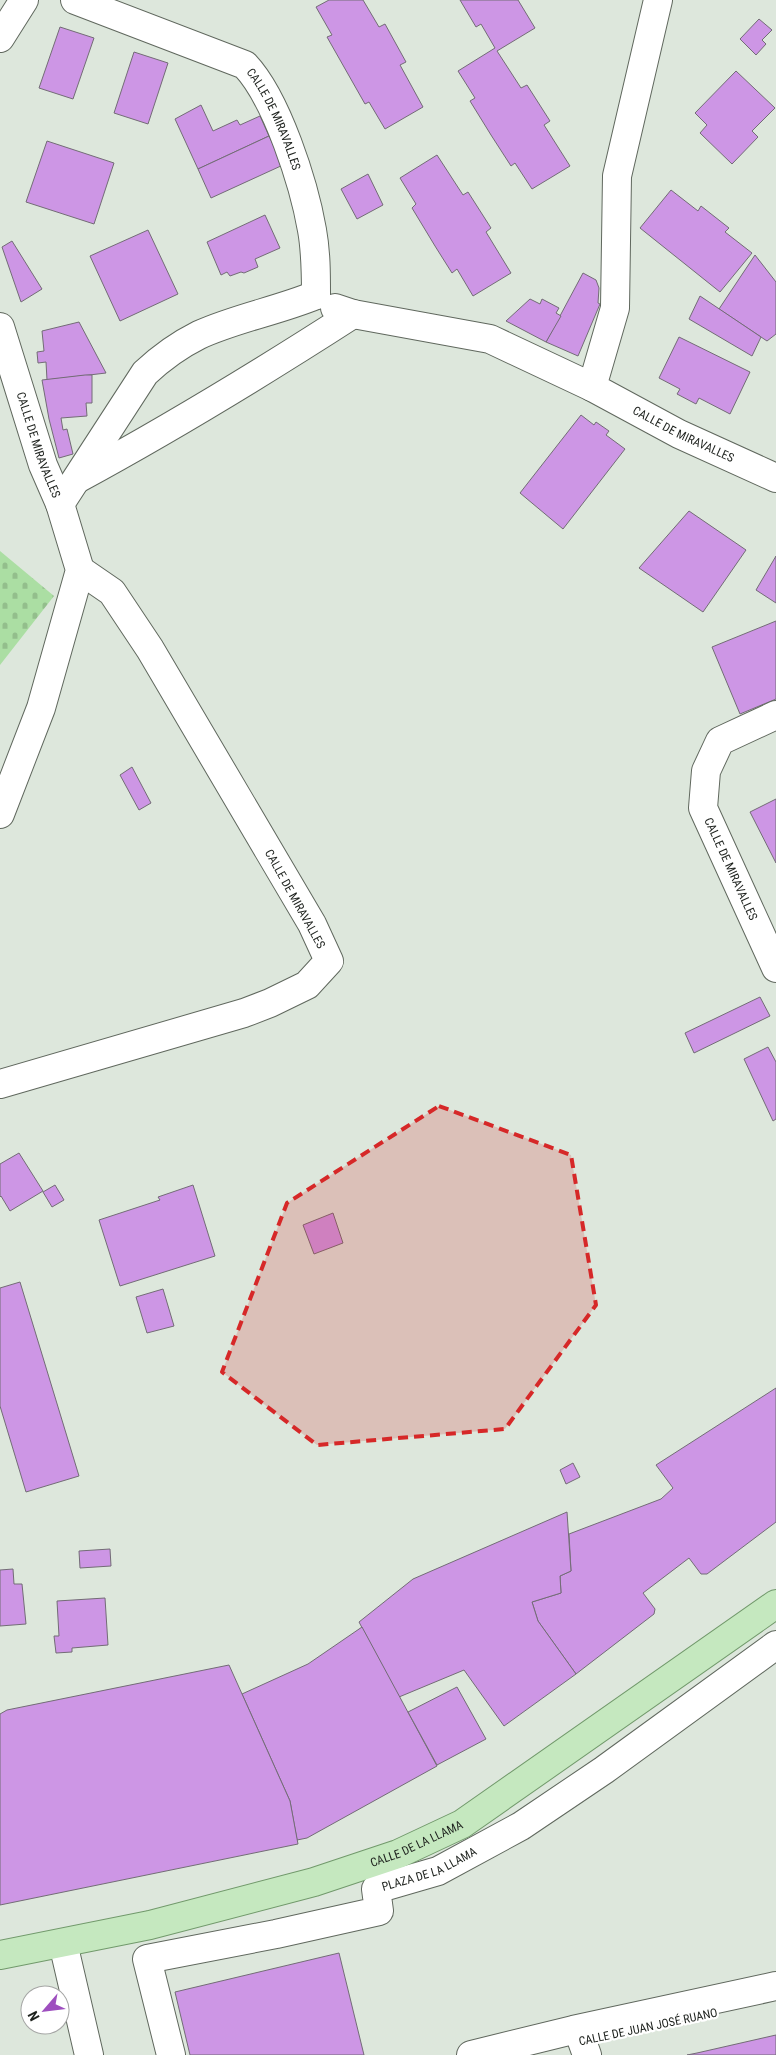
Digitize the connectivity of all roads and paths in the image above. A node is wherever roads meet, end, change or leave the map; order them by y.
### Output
1 (24, 0) edge
2 (75, 0) edge
3 (658, 0) edge
4 (0, 38) edge
5 (316, 295) junction
6 (353, 314) junction
7 (0, 326) edge
8 (592, 387) junction
9 (776, 478) edge
10 (76, 479) junction
11 (60, 504) junction
12 (80, 570) junction
13 (776, 715) edge
14 (0, 814) edge
15 (776, 968) edge
16 (0, 1084) edge
17 (776, 1604) edge
18 (776, 1645) edge
19 (62, 1943) junction
20 (0, 1955) edge
21 (776, 1986) edge
22 (776, 1999) edge
23 (585, 2048) edge
24 (89, 2055) edge
25 (171, 2055) edge
26 (471, 2055) edge
27 (521, 2055) edge

1 - 4 street
2 - 5 street, CALLE DE MIRAVALLES
3 - 8 street
5 - 6 street, CALLE DE MIRAVALLES
5 - 10 street, CALLE DE MIRAVALLES
6 - 8 street, CALLE DE MIRAVALLES
6 - 10 street, CALLE DE MIRAVALLES
7 - 11 street, CALLE DE MIRAVALLES
8 - 9 street, CALLE DE MIRAVALLES
10 - 11 street, CALLE DE MIRAVALLES
11 - 12 street, CALLE DE MIRAVALLES
12 - 14 street
12 - 16 street, CALLE DE MIRAVALLES
13 - 15 street, CALLE DE MIRAVALLES
17 - 19 main road, CALLE DE LA LLAMA
18 - 25 street, PLAZA DE LA LLAMA
19 - 20 main road, CALLE DE LA LLAMA
19 - 24 street
21 - 26 street
22 - 23 street, CALLE DE JUAN JOSÉ RUANO
23 - 27 street, CALLE DE JUAN JOSÉ RUANO

